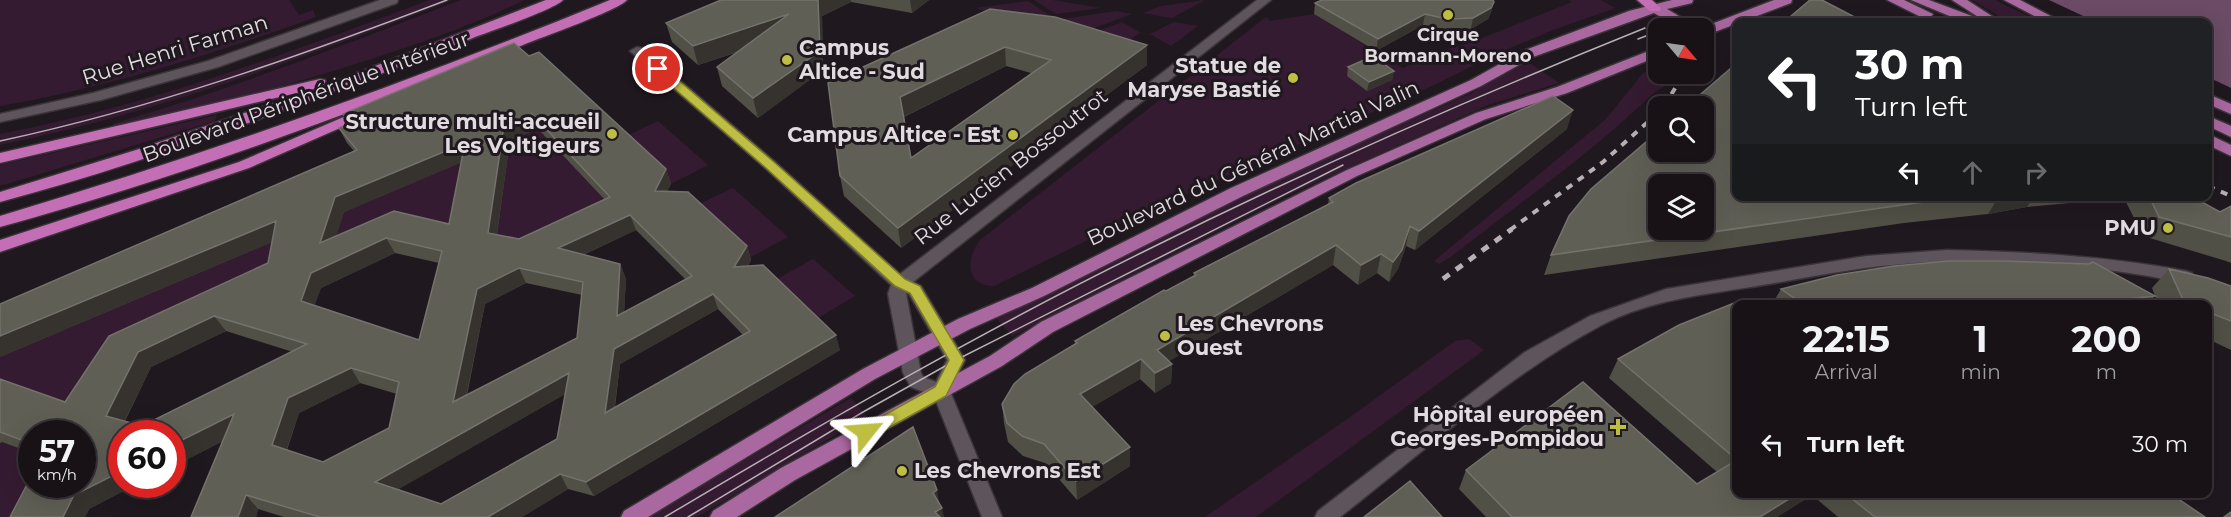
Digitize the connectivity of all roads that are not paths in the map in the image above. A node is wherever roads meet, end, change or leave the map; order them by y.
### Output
1 (392, 0) edge
2 (540, 0) edge
3 (557, 0) edge
4 (621, 0) edge
5 (1265, 0) edge
6 (1643, 0) edge
7 (1687, 0) edge
8 (1786, 0) edge
9 (1893, 0) edge
10 (1917, 0) edge
11 (1958, 0) edge
12 (2010, 0) edge
13 (1655, 8) junction
14 (1672, 18) edge
15 (1740, 18) edge
16 (1936, 18) edge
17 (1964, 18) edge
18 (1987, 18) edge
19 (2047, 18) edge
20 (1732, 21) edge
21 (492, 26) junction
22 (1714, 28) edge
23 (546, 31) junction
24 (637, 51) dead end
25 (1648, 55) edge
26 (400, 63) junction
27 (2212, 100) edge
28 (2231, 110) edge
29 (0, 118) edge
30 (2212, 122) edge
31 (2231, 132) edge
32 (2212, 141) edge
33 (2231, 151) edge
34 (2212, 152) edge
35 (0, 158) edge
36 (2231, 162) edge
37 (0, 197) edge
38 (0, 222) edge
39 (0, 246) edge
40 (2200, 280) edge
41 (900, 283) junction
42 (939, 330) junction
43 (907, 346) junction
44 (941, 391) junction
45 (631, 517) edge
46 (720, 517) edge
47 (992, 517) edge
48 (1325, 517) edge

1 - 29 street, Rue Henri Farman
2 - 21 highway
3 - 21 highway
4 - 23 highway, Boulevard Périphérique Intérieur
5 - 41 street, Rue Lucien Bossoutrot
6 - 13 highway
7 - 13 main road, Boulevard du Général Martial Valin
8 - 15 main road
9 - 16 main road
10 - 17 main road
11 - 18 main road
12 - 19 main road
13 - 14 main road
13 - 42 main road, Boulevard du Général Martial Valin
20 - 22 main road
21 - 26 highway
23 - 38 highway, Boulevard Périphérique Intérieur
23 - 39 highway
24 - 41 street
25 - 44 main road
26 - 35 highway
26 - 37 highway
27 - 28 main road
30 - 31 main road
32 - 33 main road
34 - 36 main road
40 - 48 street
41 - 42 street
41 - 43 street
42 - 43 main road, Boulevard du Général Martial Valin
42 - 44 street
43 - 44 street
43 - 45 main road, Boulevard du Général Martial Valin
44 - 46 main road
44 - 47 street

